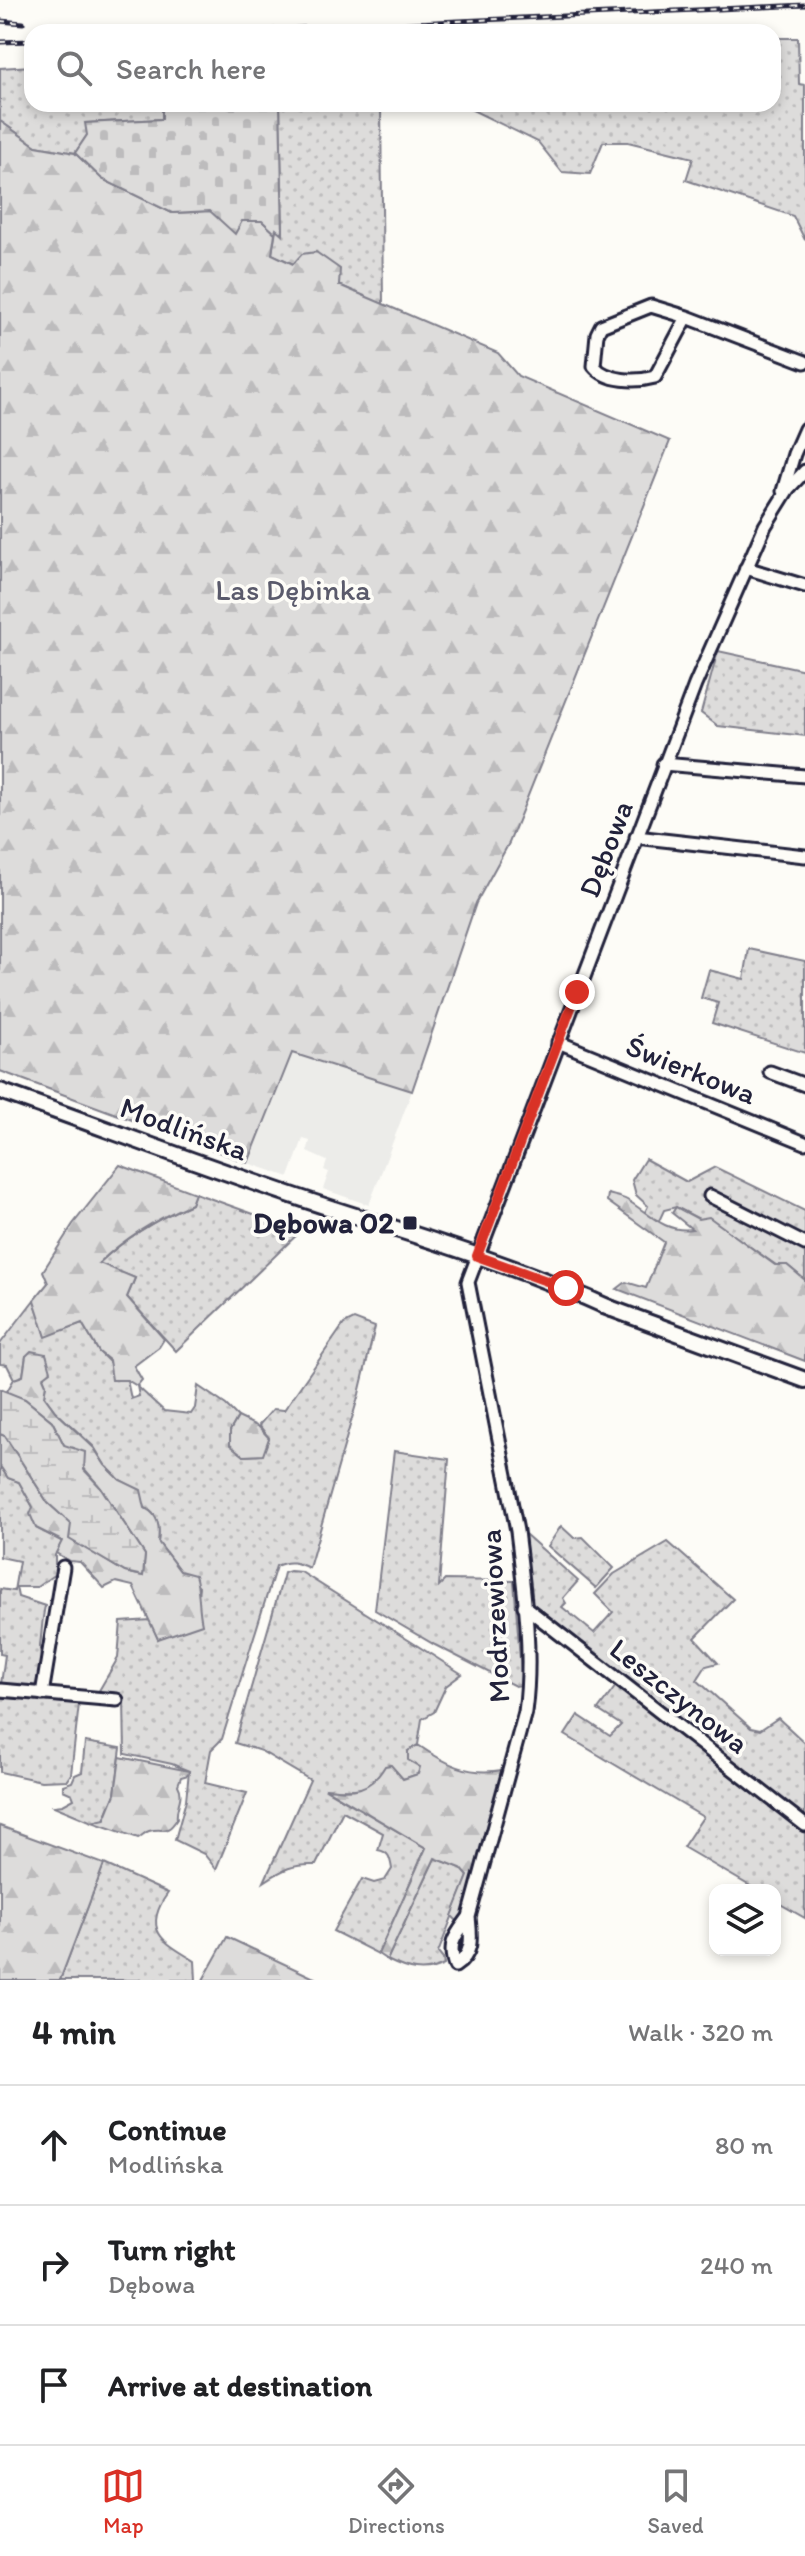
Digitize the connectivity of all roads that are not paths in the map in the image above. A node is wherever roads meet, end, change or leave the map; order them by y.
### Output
1 (687, 317) junction
2 (805, 362) edge
3 (805, 429) edge
4 (805, 471) edge
5 (779, 503) junction
6 (746, 568) junction
7 (805, 586) edge
8 (663, 764) junction
9 (805, 776) edge
10 (636, 837) junction
11 (805, 856) edge
12 (558, 1042) junction
13 (770, 1072) dead end
14 (805, 1085) edge
15 (0, 1091) edge
16 (805, 1143) edge
17 (710, 1196) dead end
18 (805, 1244) edge
19 (476, 1259) junction
20 (805, 1380) edge
21 (63, 1567) dead end
22 (524, 1606) junction
23 (0, 1690) edge
24 (42, 1694) junction
25 (117, 1700) dead end
26 (805, 1825) edge
27 (469, 1917) junction

1 - 1 street
1 - 2 street
3 - 5 street
4 - 5 street, Dębowa
5 - 6 street, Dębowa
6 - 7 street
6 - 8 street, Dębowa
8 - 9 street
8 - 10 street, Dębowa
10 - 11 street
10 - 12 street, Dębowa
12 - 16 street, Świerkowa
12 - 19 street, Dębowa
13 - 14 street
15 - 19 main road, Modlińska
17 - 18 street
19 - 20 main road, Modlińska
19 - 22 street, Modrzewiowa
21 - 24 street
22 - 26 street, Leszczynowa
22 - 27 street, Modrzewiowa
23 - 24 street
24 - 25 street
27 - 27 street, Modrzewiowa

